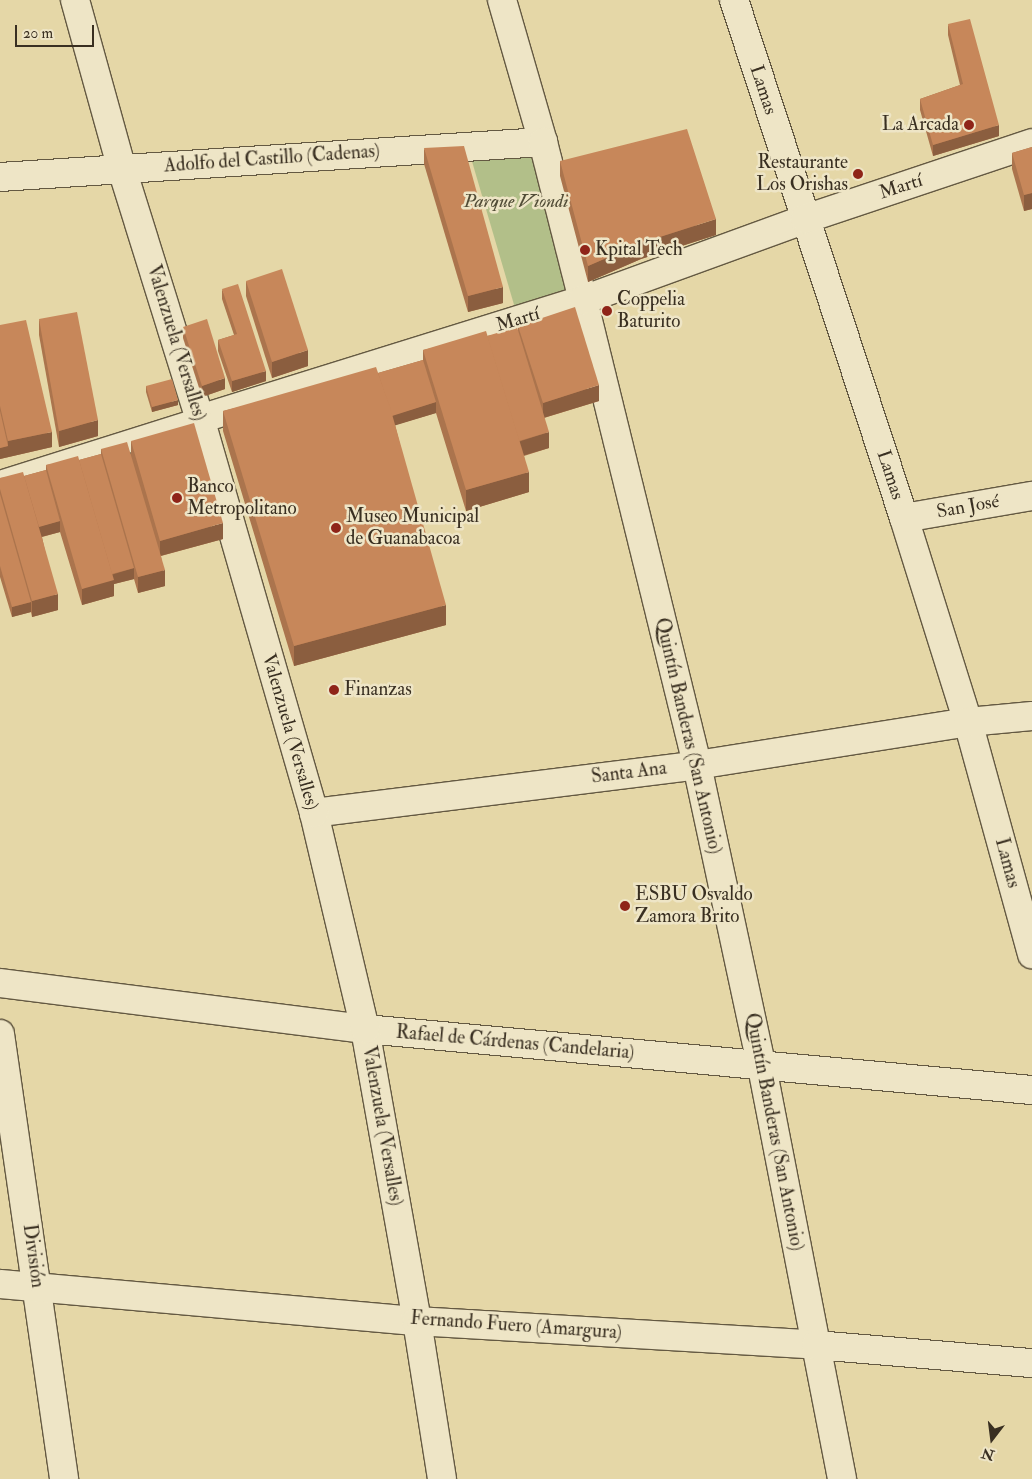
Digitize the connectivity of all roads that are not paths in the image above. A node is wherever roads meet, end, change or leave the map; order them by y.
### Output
1 (76, 0) edge
2 (502, 0) edge
3 (734, 0) edge
4 (543, 142) junction
5 (1032, 143) edge
6 (122, 168) junction
7 (0, 177) edge
8 (805, 219) junction
9 (583, 300) junction
10 (200, 419) junction
11 (0, 482) edge
12 (1032, 496) edge
13 (904, 518) junction
14 (1032, 716) edge
15 (968, 722) junction
16 (697, 765) junction
17 (314, 813) junction
18 (1032, 954) edge
19 (0, 983) edge
20 (365, 1029) junction
21 (0, 1034) edge
22 (762, 1066) junction
23 (1032, 1090) edge
24 (0, 1284) edge
25 (37, 1288) junction
26 (417, 1320) junction
27 (816, 1345) junction
28 (1032, 1363) edge
29 (64, 1479) edge
30 (442, 1479) edge
31 (842, 1479) edge

1 - 6 street, Valenzuela (Versalles)
2 - 4 street, Quintín Banderas (San Antonio)
3 - 8 street, Lamas
4 - 6 street, Adolfo del Castillo (Cadenas)
4 - 9 street, Quintín Banderas (San Antonio)
5 - 8 street, Martí
6 - 7 street, Adolfo del Castillo (Cadenas)
6 - 10 street, Valenzuela (Versalles)
8 - 9 street, Martí
8 - 13 street, Lamas
9 - 10 street, Martí
9 - 16 street, Quintín Banderas (San Antonio)
10 - 11 street, Martí
10 - 17 street, Valenzuela (Versalles)
12 - 13 street, San José
13 - 15 street, Lamas
14 - 15 street, Santa Ana
15 - 16 street, Santa Ana
15 - 18 street, Lamas
16 - 17 street, Santa Ana
16 - 22 street, Quintín Banderas (San Antonio)
17 - 20 street, Valenzuela (Versalles)
19 - 20 street, Rafael de Cárdenas (Candelaria)
20 - 22 street, Rafael de Cárdenas (Candelaria)
20 - 26 street, Valenzuela (Versalles)
21 - 25 street, División
22 - 23 street, Rafael de Cárdenas (Candelaria)
22 - 27 street, Quintín Banderas (San Antonio)
24 - 25 street, Fernando Fuero (Amargura)
25 - 26 street, Fernando Fuero (Amargura)
25 - 29 street, División
26 - 27 street, Fernando Fuero (Amargura)
26 - 30 street, Valenzuela (Versalles)
27 - 28 street, Fernando Fuero (Amargura)
27 - 31 street, Quintín Banderas (San Antonio)

